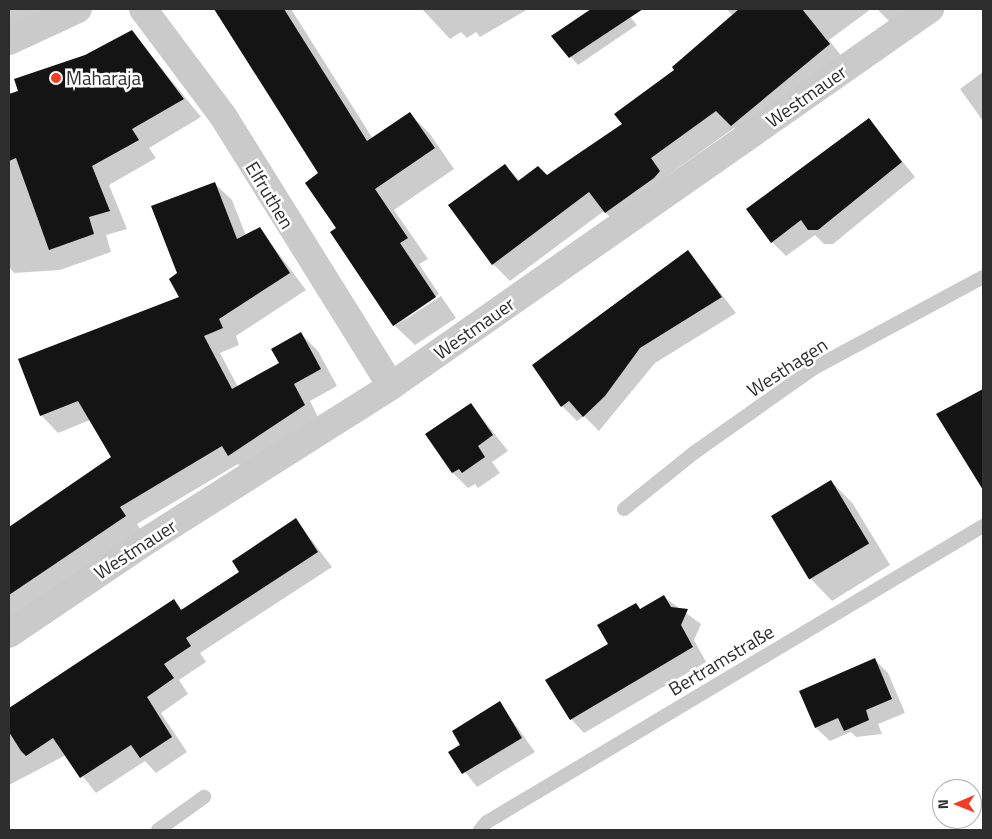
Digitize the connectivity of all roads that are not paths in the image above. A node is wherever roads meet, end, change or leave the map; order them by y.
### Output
1 (78, 9) edge
2 (143, 9) edge
3 (930, 9) edge
4 (9, 41) edge
5 (983, 277) edge
6 (391, 386) junction
7 (624, 509) dead end
8 (983, 526) edge
9 (9, 634) edge
10 (204, 797) dead end
11 (158, 830) edge
12 (480, 830) edge

1 - 4 street
2 - 6 street, Elfruthen
3 - 6 street, Westmauer
5 - 7 lane, Westhagen
6 - 9 street, Westmauer
8 - 12 lane, Bertramstraße
10 - 11 lane

